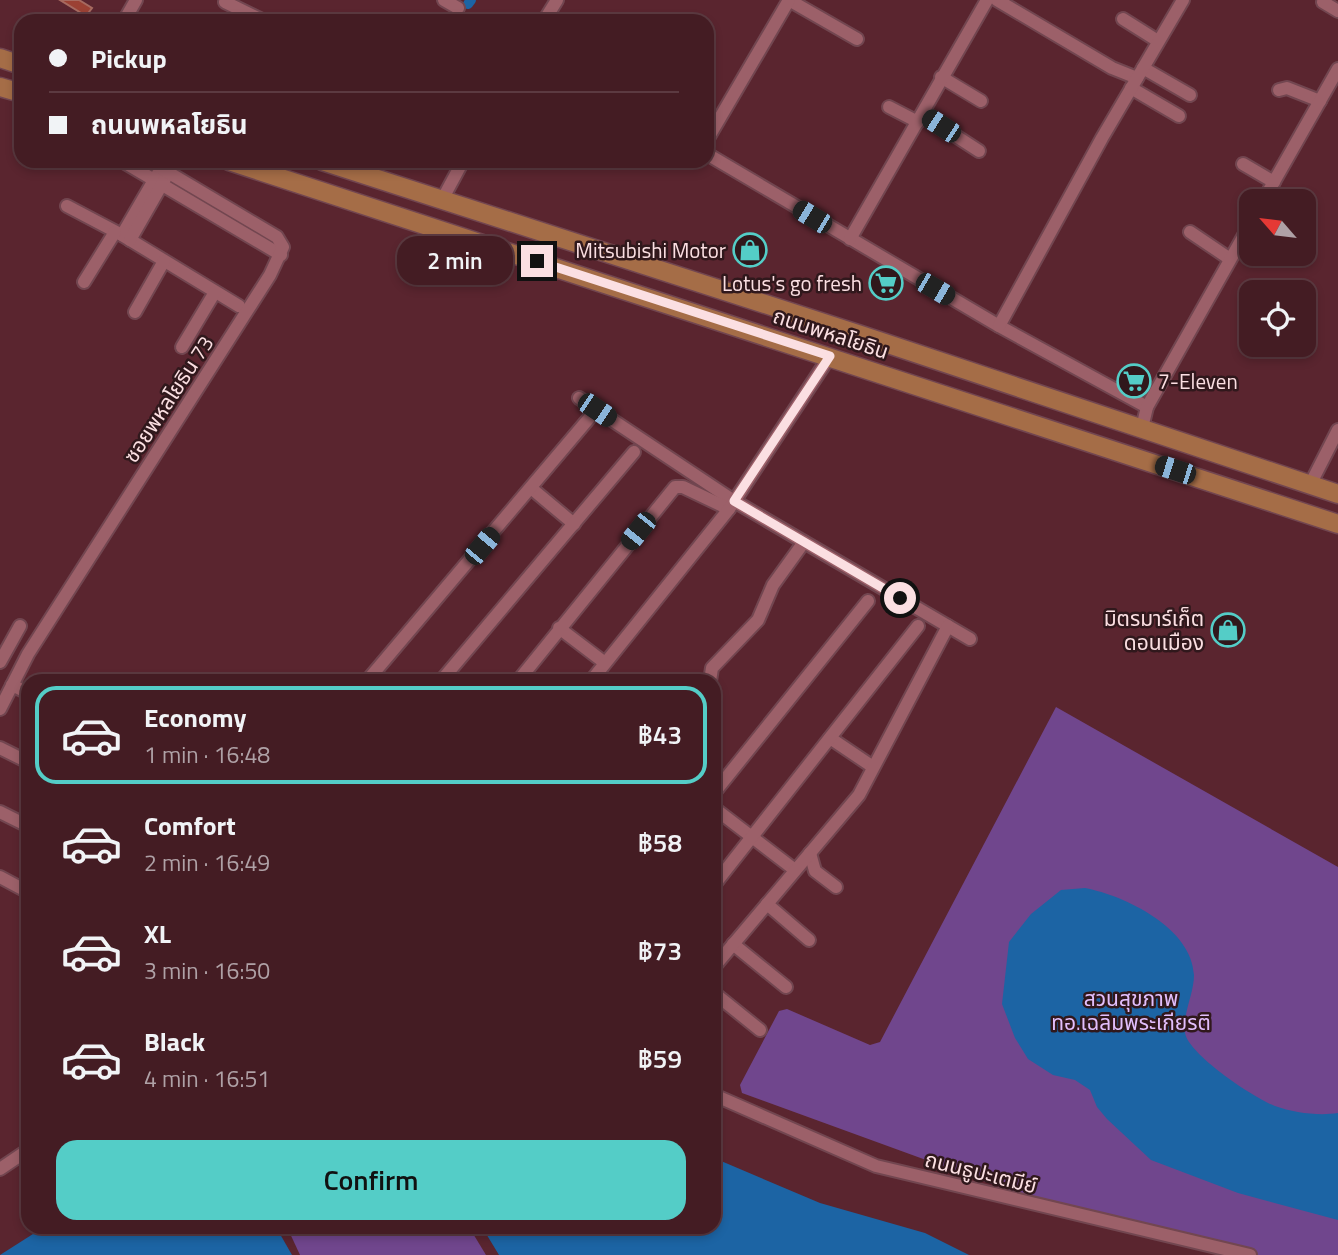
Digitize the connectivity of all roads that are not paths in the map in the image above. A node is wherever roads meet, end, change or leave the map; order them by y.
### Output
1 (226, 0) edge
2 (444, 0) edge
3 (789, 0) edge
4 (987, 0) edge
5 (997, 0) edge
6 (1176, 2) edge
7 (1323, 2) dead end
8 (458, 8) dead end
9 (1338, 11) edge
10 (250, 14) edge
11 (1123, 19) dead end
12 (857, 39) dead end
13 (1158, 41) junction
14 (1338, 69) edge
15 (941, 77) junction
16 (1137, 78) junction
17 (1279, 90) dead end
18 (1190, 94) dead end
19 (981, 101) dead end
20 (1320, 101) junction
21 (888, 107) dead end
22 (1179, 116) dead end
23 (920, 118) junction
24 (714, 128) edge
25 (979, 151) dead end
26 (714, 158) edge
27 (1243, 164) dead end
28 (133, 168) edge
29 (161, 168) edge
30 (250, 168) edge
31 (344, 168) edge
32 (460, 168) edge
33 (165, 170) junction
34 (1274, 181) junction
35 (158, 183) junction
36 (410, 189) junction
37 (1270, 189) edge
38 (442, 200) junction
39 (66, 206) dead end
40 (405, 219) junction
41 (1190, 232) dead end
42 (122, 236) junction
43 (850, 239) junction
44 (1239, 243) edge
45 (281, 255) junction
46 (1230, 259) junction
47 (164, 261) junction
48 (84, 282) dead end
49 (215, 292) junction
50 (239, 306) dead end
51 (135, 312) dead end
52 (999, 326) junction
53 (182, 347) dead end
54 (830, 356) junction
55 (579, 398) dead end
56 (1147, 407) junction
57 (597, 410) junction
58 (1142, 428) junction
59 (1336, 437) edge
60 (634, 452) dead end
61 (1129, 454) junction
62 (1266, 470) junction
63 (1310, 485) junction
64 (531, 488) junction
65 (1338, 494) edge
66 (731, 505) junction
67 (1338, 505) edge
68 (1338, 523) edge
69 (574, 524) junction
70 (804, 542) junction
71 (868, 601) dead end
72 (20, 626) dead end
73 (918, 626) dead end
74 (948, 626) junction
75 (559, 628) junction
76 (970, 639) dead end
77 (0, 662) edge
78 (605, 663) junction
79 (373, 674) edge
80 (447, 674) edge
81 (523, 674) edge
82 (596, 674) edge
83 (711, 674) edge
84 (12, 685) junction
85 (21, 690) edge
86 (1, 704) edge
87 (831, 738) junction
88 (0, 748) edge
89 (21, 758) edge
90 (873, 767) junction
91 (721, 784) edge
92 (0, 812) edge
93 (721, 814) edge
94 (21, 822) edge
95 (752, 838) junction
96 (810, 853) junction
97 (795, 870) junction
98 (721, 876) edge
99 (0, 877) edge
100 (836, 887) dead end
101 (21, 888) edge
102 (767, 904) junction
103 (809, 940) dead end
104 (733, 944) junction
105 (721, 959) edge
106 (786, 987) dead end
107 (721, 999) edge
108 (760, 1030) dead end
109 (721, 1098) edge
110 (21, 1155) edge
111 (0, 1169) edge
112 (1250, 1255) edge

1 - 10 street
2 - 8 street
3 - 12 street
3 - 24 street
4 - 15 street
5 - 16 street
6 - 13 street
7 - 9 street
11 - 13 street
13 - 16 street
14 - 20 street
15 - 19 street
15 - 23 street
16 - 18 street
16 - 22 street
16 - 52 street
17 - 20 street
20 - 34 street
21 - 23 street
23 - 25 street
23 - 43 street
26 - 43 street
27 - 34 street
28 - 35 street
29 - 33 street
30 - 40 main road, ถนนพหลโยธิน
31 - 36 main road, ถนนพหลโยธิน
32 - 38 street
33 - 35 street
33 - 45 street
34 - 37 street
35 - 42 street
35 - 45 street
36 - 38 main road, ถนนพหลโยธิน
36 - 40 main road
38 - 58 main road, ถนนพหลโยธิน
39 - 42 street
40 - 54 main road, ถนนพหลโยธิน
41 - 46 street
42 - 47 street
42 - 48 street
43 - 52 street
44 - 46 street
45 - 84 street, ซอยพหลโยธิน 73
46 - 56 street
47 - 49 street
47 - 51 street
49 - 50 street
49 - 53 street
52 - 56 street
54 - 61 main road, ถนนพหลโยธิน
54 - 66 street
55 - 57 street
56 - 58 street
57 - 64 street
57 - 66 street
58 - 61 main road
58 - 62 main road, ถนนพหลโยธิน
59 - 63 street
60 - 69 street
61 - 68 main road, ถนนพหลโยธิน
62 - 63 main road, ถนนพหลโยธิน
62 - 67 main road
63 - 65 main road, ถนนพหลโยธิน
64 - 69 street
64 - 79 street
66 - 70 street
66 - 75 street
66 - 78 street
69 - 80 street
70 - 74 street
70 - 83 street
71 - 91 street
72 - 77 street
73 - 87 street
74 - 76 street
74 - 90 street
75 - 78 street
75 - 81 street
78 - 82 street
84 - 85 street
84 - 86 street, ซอยพหลโยธิน 73
87 - 90 street
87 - 95 street
88 - 89 street
90 - 96 street
92 - 94 street
93 - 95 street
95 - 97 street
95 - 98 street
96 - 97 street
96 - 100 street
97 - 102 street
99 - 101 street
102 - 103 street
102 - 104 street
104 - 105 street
104 - 106 street
107 - 108 street
109 - 112 street, ถนนธูปะเตมีย์
110 - 111 street

